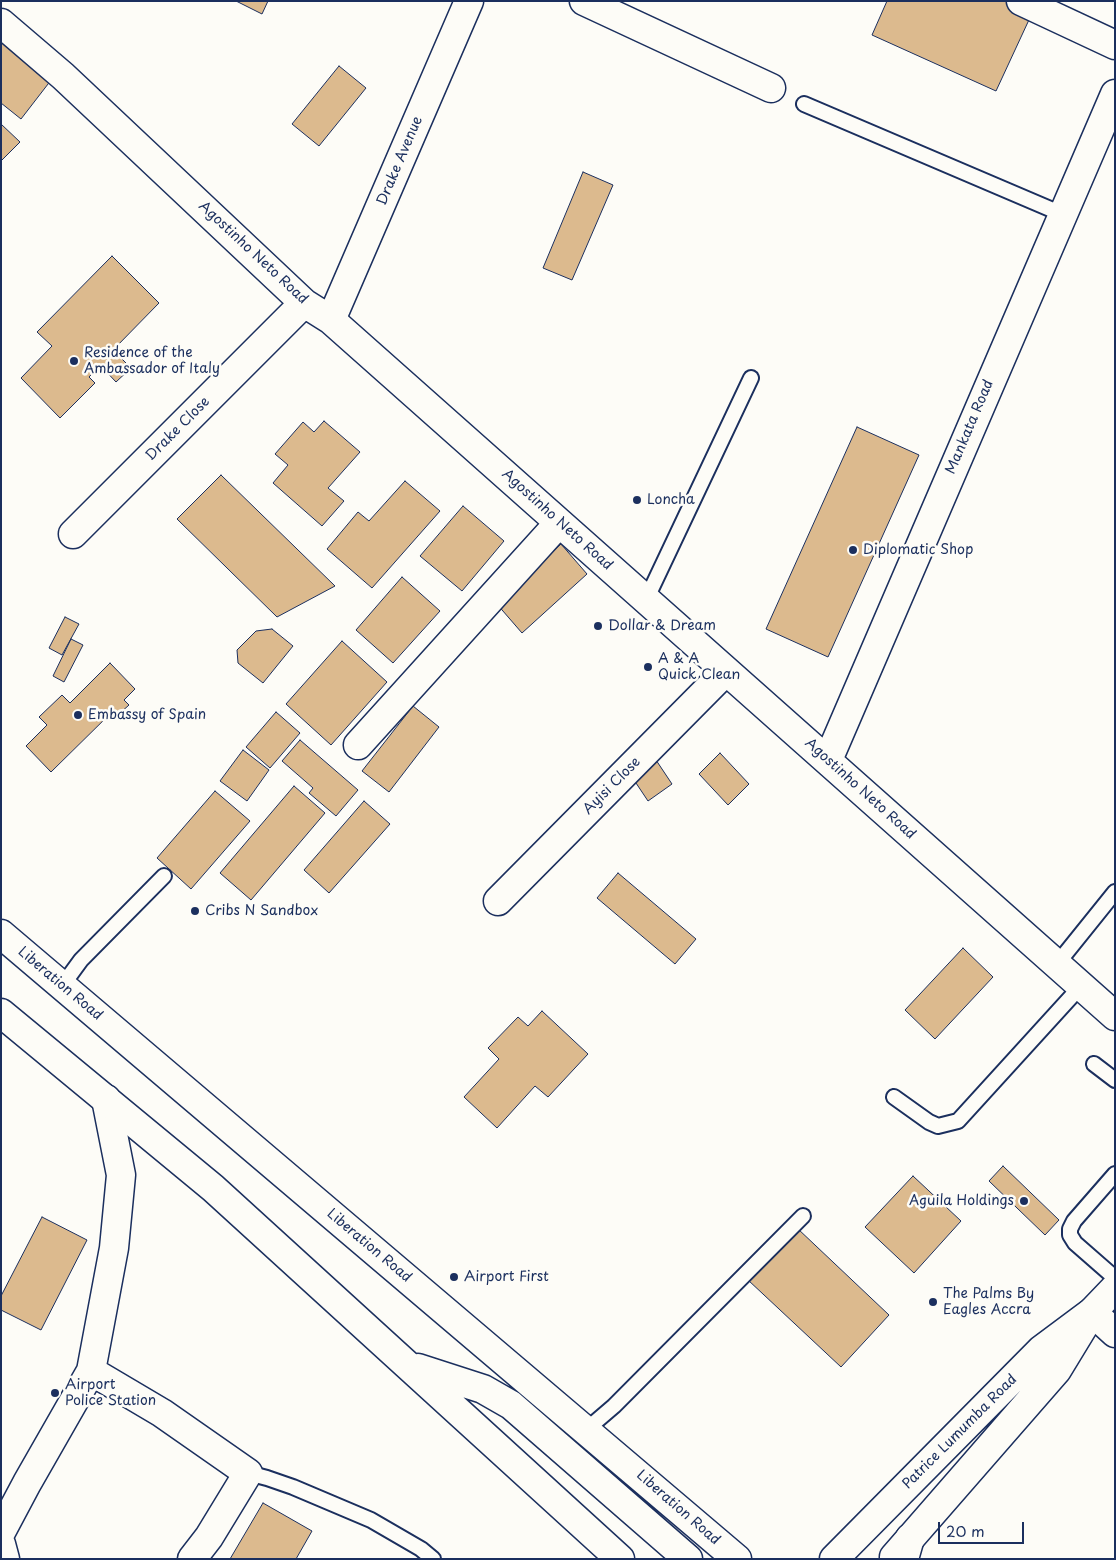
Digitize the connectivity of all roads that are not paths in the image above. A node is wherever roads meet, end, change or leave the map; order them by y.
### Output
1 (469, 1) edge
2 (584, 1) edge
3 (1021, 1) edge
4 (1, 23) edge
5 (1115, 45) edge
6 (771, 88) dead end
7 (1115, 94) edge
8 (804, 104) dead end
9 (1062, 214) junction
10 (304, 302) junction
11 (331, 320) junction
12 (751, 378) dead end
13 (559, 522) junction
14 (73, 534) dead end
15 (646, 600) junction
16 (726, 671) junction
17 (358, 745) dead end
18 (828, 760) junction
19 (164, 876) dead end
20 (1115, 892) edge
21 (498, 901) dead end
22 (1, 934) edge
23 (1057, 964) junction
24 (62, 986) junction
25 (1081, 986) junction
26 (1, 1013) edge
27 (1115, 1016) edge
28 (1094, 1064) dead end
29 (1115, 1080) edge
30 (894, 1097) dead end
31 (106, 1099) junction
32 (1115, 1174) edge
33 (803, 1216) dead end
34 (1115, 1278) edge
35 (1115, 1288) edge
36 (1092, 1312) junction
37 (1115, 1333) edge
38 (409, 1366) junction
39 (92, 1371) junction
40 (586, 1430) junction
41 (248, 1473) junction
42 (1, 1532) edge
43 (1, 1544) edge
44 (902, 1552) edge
45 (5, 1559) edge
46 (192, 1559) edge
47 (433, 1559) edge
48 (620, 1559) edge
49 (688, 1559) edge
50 (737, 1559) edge
51 (834, 1559) edge

1 - 11 main road, Drake Avenue
2 - 6 main road
3 - 5 main road
4 - 10 main road, Agostinho Neto Road
7 - 9 main road, Mankata Road
8 - 9 lane
9 - 18 main road, Mankata Road
10 - 11 main road, Agostinho Neto Road
10 - 14 main road, Drake Close
11 - 13 main road, Agostinho Neto Road
12 - 15 lane
13 - 15 main road, Agostinho Neto Road
13 - 17 main road
15 - 16 main road, Agostinho Neto Road
16 - 18 main road, Agostinho Neto Road
16 - 21 main road, Ayisi Close
18 - 23 main road, Agostinho Neto Road
19 - 24 lane
20 - 23 lane
22 - 24 main road, Liberation Road
23 - 25 main road, Agostinho Neto Road
24 - 40 main road, Liberation Road
25 - 27 main road, Agostinho Neto Road
25 - 30 lane
26 - 31 main road
28 - 29 lane
31 - 38 main road
31 - 39 main road
32 - 34 lane
33 - 40 lane
35 - 36 main road, Patrice Lumumba Road
36 - 37 main road
36 - 44 main road, Patrice Lumumba Road
36 - 51 main road, Patrice Lumumba Road
38 - 48 main road
38 - 49 main road
39 - 41 main road
39 - 42 main road
40 - 50 main road, Liberation Road
41 - 46 main road
41 - 47 lane
43 - 45 main road

